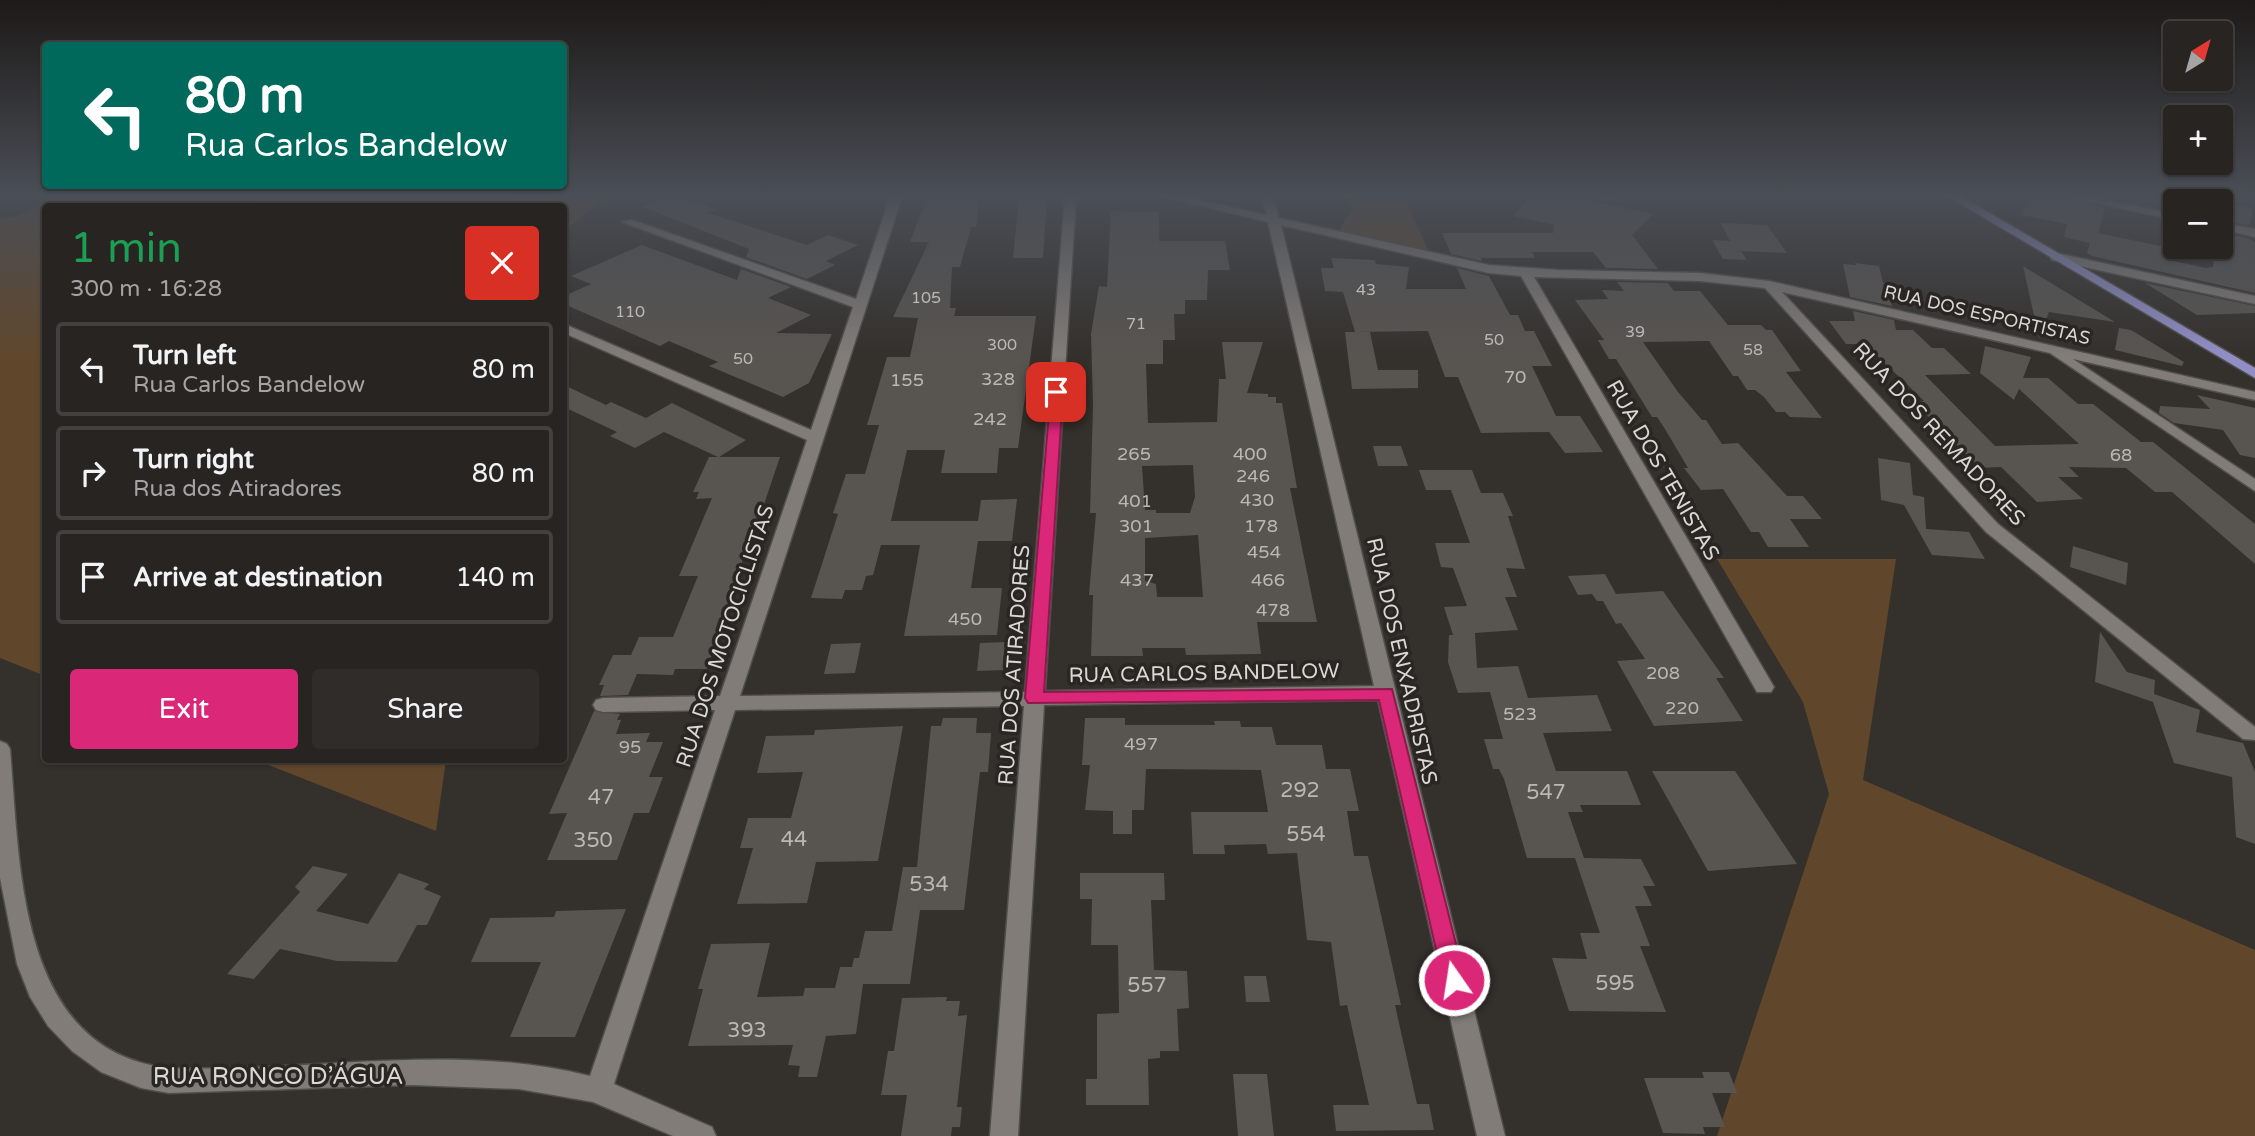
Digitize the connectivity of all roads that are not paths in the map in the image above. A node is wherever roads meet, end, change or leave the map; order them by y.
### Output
1 (706, 250) edge
2 (878, 250) edge
3 (1066, 250) edge
4 (1281, 250) edge
5 (1403, 250) edge
6 (2044, 250) edge
7 (2056, 257) junction
8 (1525, 273) junction
9 (1769, 285) junction
10 (2255, 300) edge
11 (860, 305) junction
12 (567, 329) edge
13 (2046, 347) junction
14 (2255, 374) edge
15 (2255, 396) edge
16 (815, 438) junction
17 (2255, 486) edge
18 (1764, 687) dead end
19 (1386, 693) junction
20 (1034, 698) junction
21 (727, 703) junction
22 (603, 705) dead end
23 (2250, 734) dead end
24 (0, 749) edge
25 (598, 1091) junction
26 (702, 1136) edge
27 (1004, 1136) edge
28 (1491, 1136) edge

1 - 11 street
2 - 11 street, RUA DOS MOTOCICLISTAS
3 - 20 street, RUA DOS ATIRADORES
4 - 19 street, RUA DOS ENXADRISTAS
5 - 8 street, RUA DOS ESPORTISTAS
6 - 7 main road
7 - 10 street
7 - 14 main road
8 - 9 street, RUA DOS ESPORTISTAS
8 - 18 street, RUA DOS TENISTAS
9 - 13 street, RUA DOS ESPORTISTAS
9 - 23 street, RUA DOS REMADORES
11 - 16 street, RUA DOS MOTOCICLISTAS
12 - 16 street
13 - 15 street, RUA DOS ESPORTISTAS
13 - 17 street
16 - 21 street, RUA DOS MOTOCICLISTAS
19 - 20 street, RUA CARLOS BANDELOW
19 - 28 street, RUA DOS ENXADRISTAS
20 - 21 street, RUA CARLOS BANDELOW
20 - 27 street, RUA DOS ATIRADORES
21 - 22 street, RUA CARLOS BANDELOW
21 - 25 street, RUA DOS MOTOCICLISTAS
24 - 25 street, RUA RONCO D’ÁGUA
25 - 26 street, RUA RONCO D’ÁGUA

